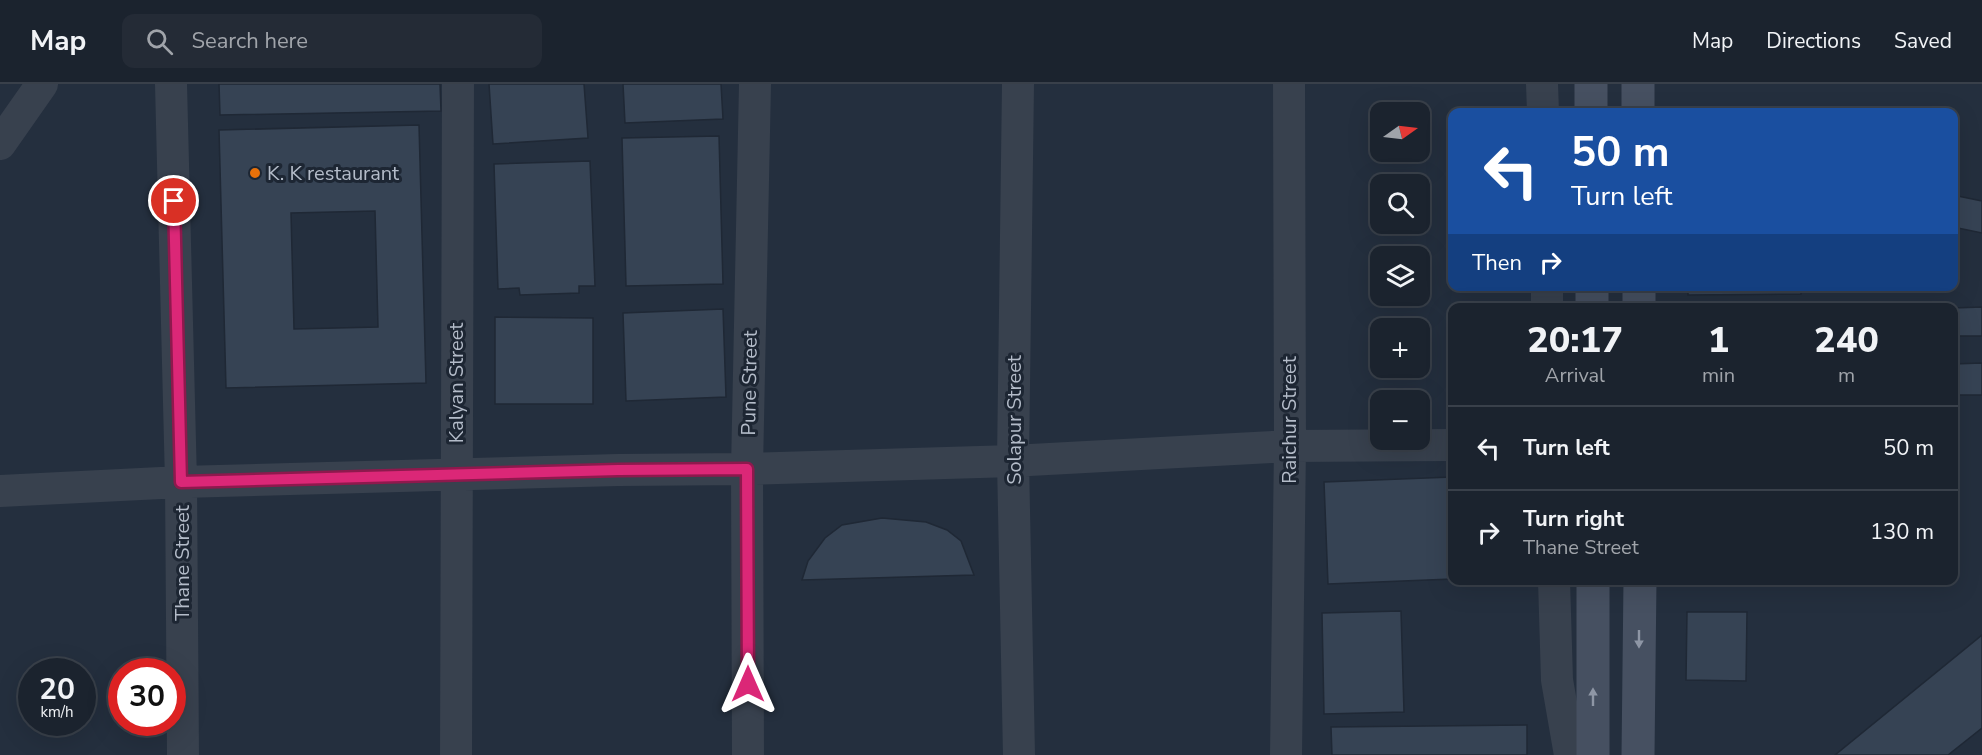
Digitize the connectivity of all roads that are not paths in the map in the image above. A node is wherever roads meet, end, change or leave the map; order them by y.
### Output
1 (42, 84) edge
2 (171, 84) edge
3 (458, 84) edge
4 (755, 84) edge
5 (1018, 84) edge
6 (1289, 84) edge
7 (1542, 84) edge
8 (1591, 84) edge
9 (1638, 84) edge
10 (1543, 108) edge
11 (1591, 108) edge
12 (1638, 108) edge
13 (0, 144) edge
14 (1448, 445) edge
15 (1290, 446) junction
16 (1013, 461) junction
17 (747, 469) junction
18 (456, 476) junction
19 (181, 482) junction
20 (0, 491) edge
21 (1554, 585) edge
22 (1593, 585) edge
23 (1640, 585) edge
24 (183, 755) edge
25 (456, 755) edge
26 (748, 755) edge
27 (1019, 755) edge
28 (1286, 755) edge
29 (1570, 755) edge
30 (1593, 755) edge
31 (1638, 755) edge

1 - 13 street
2 - 19 street, Thane Street
3 - 18 street, Kalyan Street
4 - 17 street, Pune Street
5 - 16 street, Solapur Street
6 - 15 street, Raichur Street
7 - 10 street
8 - 11 main road
9 - 12 main road
14 - 15 street
15 - 16 street
15 - 28 street, Raichur Street
16 - 17 street
16 - 27 street, Solapur Street
17 - 18 street
17 - 26 street, Pune Street
18 - 19 street
18 - 25 street, Kalyan Street
19 - 20 street
19 - 24 street, Thane Street
21 - 29 street
30 -> 22 main road
23 -> 31 main road

